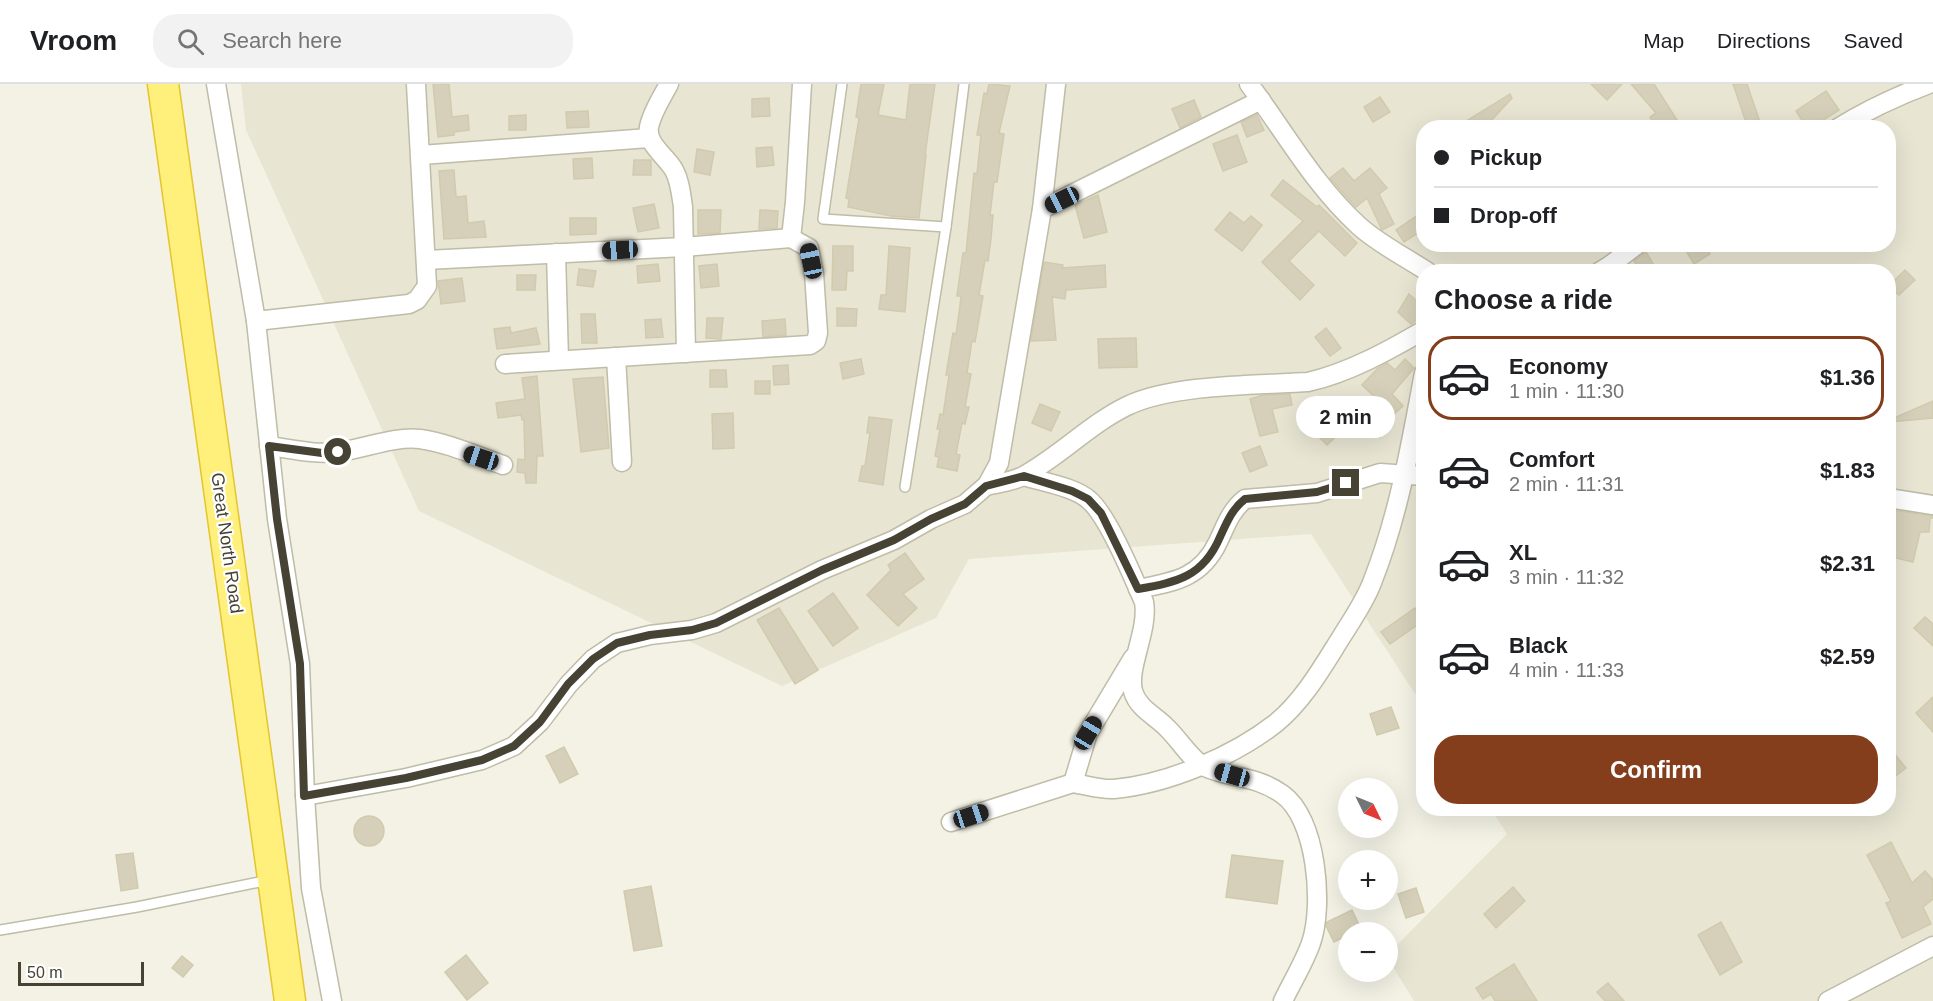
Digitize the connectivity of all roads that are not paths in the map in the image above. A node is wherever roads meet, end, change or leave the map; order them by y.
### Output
1 (163, 84) edge
2 (216, 84) edge
3 (416, 84) edge
4 (669, 84) edge
5 (802, 84) edge
6 (842, 84) edge
7 (964, 84) edge
8 (1056, 84) edge
9 (1249, 84) edge
10 (1929, 84) edge
11 (1261, 100) junction
12 (1853, 120) edge
13 (649, 138) junction
14 (421, 155) junction
15 (1042, 209) junction
16 (946, 227) junction
17 (791, 238) junction
18 (684, 247) junction
19 (1627, 252) edge
20 (556, 253) junction
21 (426, 261) junction
22 (1416, 264) edge
23 (1612, 264) edge
24 (256, 321) junction
25 (1416, 335) edge
26 (686, 353) junction
27 (616, 357) junction
28 (559, 360) junction
29 (505, 364) dead end
30 (269, 446) junction
31 (622, 462) dead end
32 (503, 465) dead end
33 (1415, 475) edge
34 (1024, 476) junction
35 (986, 486) junction
36 (905, 487) dead end
37 (1896, 499) edge
38 (1933, 506) edge
39 (1138, 589) junction
40 (1139, 648) junction
41 (1203, 766) junction
42 (1073, 783) junction
43 (304, 796) junction
44 (951, 822) dead end
45 (273, 879) junction
46 (0, 930) edge
47 (1933, 946) edge
48 (290, 1001) edge
49 (332, 1001) edge
50 (1283, 1001) edge
51 (1828, 1001) edge

1 - 45 highway, Great North Road
2 - 24 street
3 - 14 street
4 - 13 street
5 - 17 street
6 - 16 lane
7 - 16 lane
8 - 15 street
9 - 11 street
10 - 12 street
11 - 15 street
11 - 22 street
13 - 14 street
13 - 18 street
14 - 21 street
15 - 35 street
16 - 36 lane
17 - 18 street
17 - 26 street
18 - 20 street
18 - 26 street
19 - 23 street
20 - 21 street
20 - 28 street
21 - 24 street
24 - 30 street
25 - 34 street
26 - 27 street
27 - 28 street
27 - 31 street
28 - 29 street
30 - 32 street
30 - 43 street
33 - 39 street
33 - 41 street
34 - 35 street
34 - 39 street
35 - 43 street
37 - 38 street
39 - 40 street
40 - 41 street
40 - 42 street
41 - 42 street
41 - 50 street
42 - 44 street
43 - 49 street
45 - 46 lane
45 - 48 highway, Great North Road
47 - 51 street

